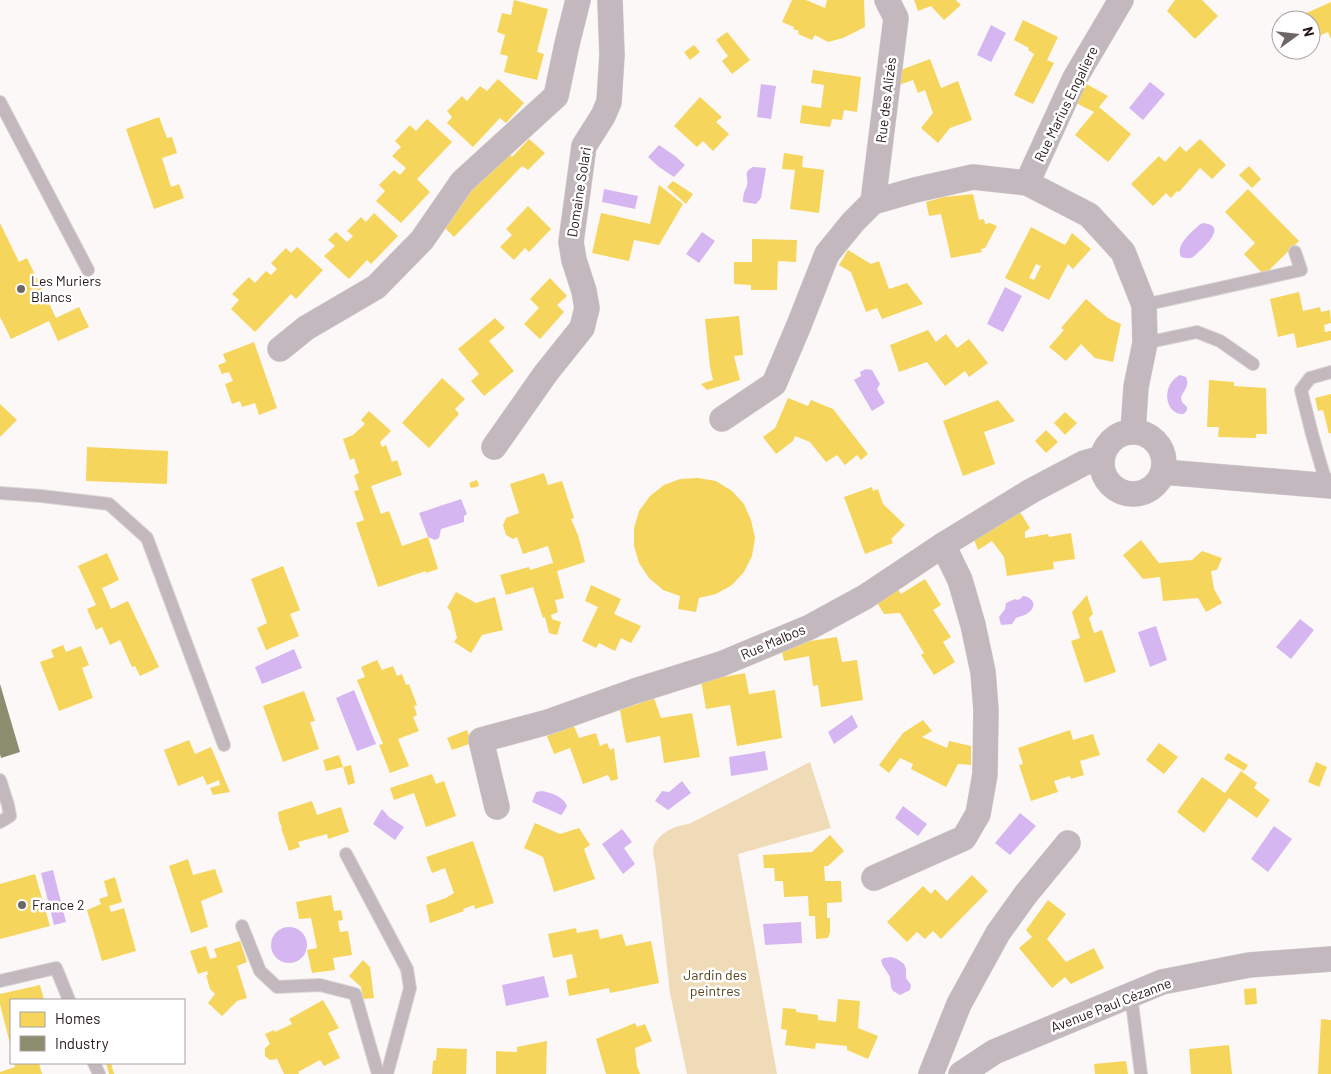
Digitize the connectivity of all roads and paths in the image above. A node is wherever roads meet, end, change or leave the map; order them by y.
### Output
1 (578, 0) edge
2 (610, 0) edge
3 (887, 0) edge
4 (1121, 0) edge
5 (0, 102) edge
6 (1027, 183) junction
7 (873, 202) junction
8 (1295, 252) dead end
9 (88, 270) dead end
10 (1144, 305) junction
11 (1145, 343) junction
12 (280, 348) dead end
13 (1253, 364) dead end
14 (1331, 372) edge
15 (722, 418) dead end
16 (1133, 431) junction
17 (494, 447) dead end
18 (1102, 458) junction
19 (1162, 472) junction
20 (1329, 486) edge
21 (0, 493) edge
22 (943, 545) junction
23 (224, 745) dead end
24 (0, 780) edge
25 (497, 807) dead end
26 (0, 822) edge
27 (1068, 843) dead end
28 (346, 854) dead end
29 (874, 878) dead end
30 (242, 926) dead end
31 (1331, 959) edge
32 (0, 981) edge
33 (1131, 994) junction
34 (69, 999) edge
35 (378, 1074) edge
36 (387, 1074) edge
37 (931, 1074) edge
38 (961, 1074) edge
39 (1141, 1074) edge

1 - 12 street
2 - 17 street, Domaine Solari
3 - 7 street, Rue des Alizés
4 - 6 street, Rue Marius Engaliere
5 - 9 lane
6 - 7 street
6 - 10 street
7 - 15 street
8 - 10 lane
10 - 11 street
11 - 13 lane
11 - 16 street
14 - 20 lane
16 - 18 street
16 - 19 street
18 - 19 street
18 - 22 street, Rue Malbos
19 - 20 street
21 - 23 lane
22 - 25 street, Rue Malbos
22 - 29 street
24 - 26 lane
27 - 37 street
28 - 36 lane
30 - 35 lane
31 - 33 street, Avenue Paul Cézanne
32 - 34 lane
33 - 38 street, Avenue Paul Cézanne
33 - 39 lane

